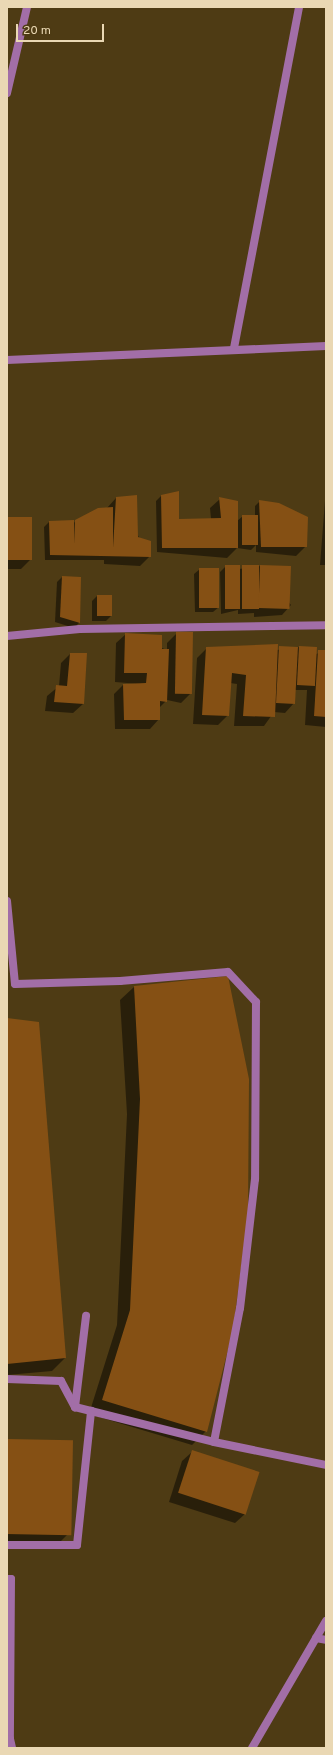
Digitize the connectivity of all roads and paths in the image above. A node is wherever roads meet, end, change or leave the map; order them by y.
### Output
1 (28, 7) edge
2 (299, 7) edge
3 (7, 93) edge
4 (326, 346) edge
5 (234, 348) junction
6 (7, 360) edge
7 (326, 625) edge
8 (7, 636) edge
9 (7, 901) edge
10 (11, 985) edge
11 (86, 1316) dead end
12 (7, 1379) edge
13 (75, 1407) junction
14 (91, 1411) junction
15 (214, 1442) junction
16 (326, 1465) edge
17 (7, 1545) edge
18 (7, 1579) edge
19 (326, 1621) edge
20 (316, 1638) junction
21 (326, 1640) edge
22 (9, 1739) edge
23 (12, 1748) edge
24 (252, 1748) edge

1 - 3 street
2 - 5 street
4 - 5 street
5 - 6 street
7 - 8 street
9 - 10 street
10 - 15 street
11 - 13 street
12 - 13 street
13 - 14 street
14 - 15 street
14 - 17 street
15 - 16 street
18 - 22 street
19 - 20 street
20 - 21 street
20 - 24 street
22 - 23 street

